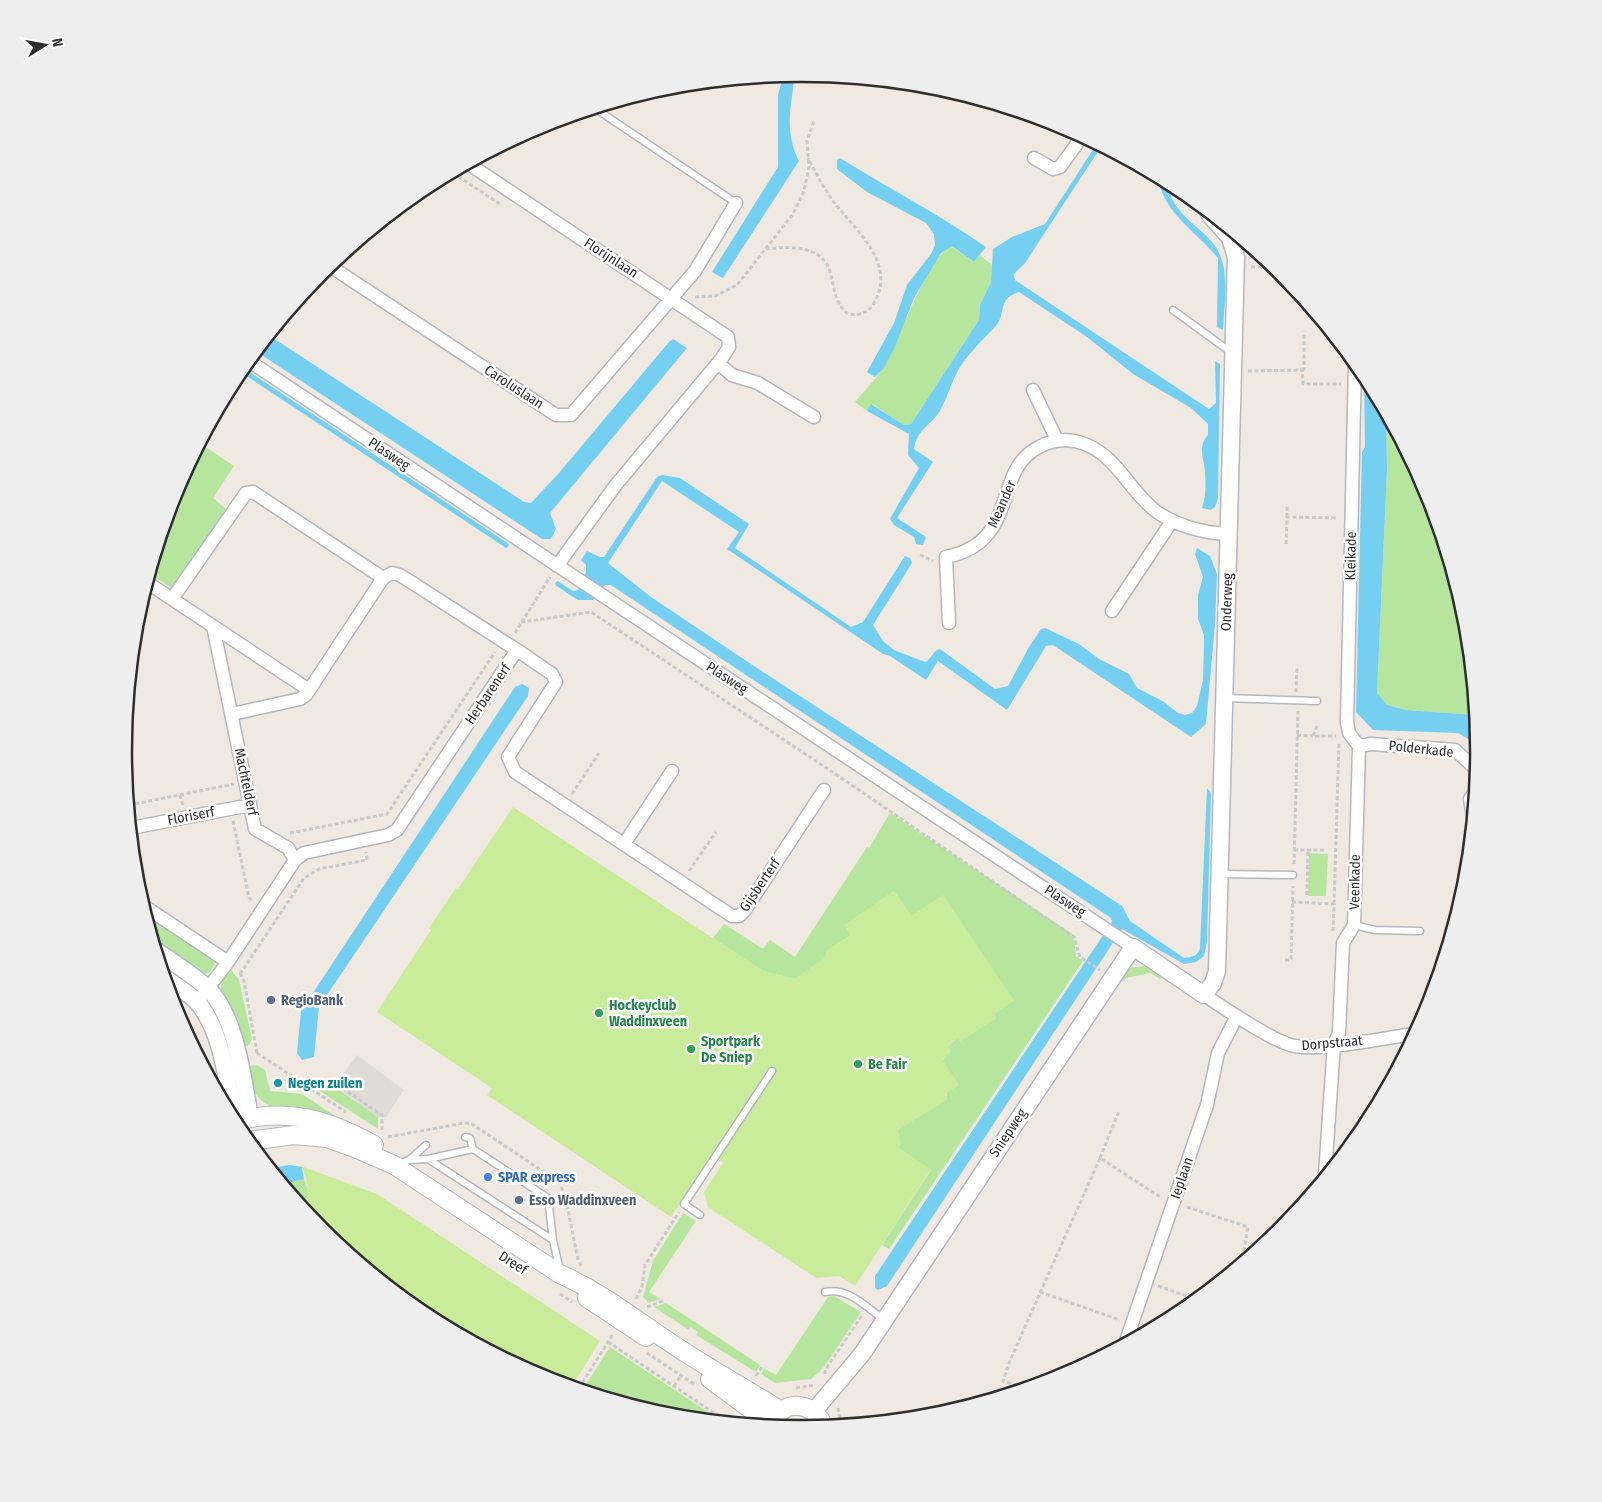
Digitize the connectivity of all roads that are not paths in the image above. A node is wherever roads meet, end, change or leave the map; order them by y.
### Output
1 (602, 113) edge
2 (1078, 142) edge
3 (1034, 158) dead end
4 (475, 168) edge
5 (736, 203) joint
6 (1230, 239) edge
7 (336, 270) edge
8 (672, 298) junction
9 (1173, 310) dead end
10 (1233, 362) junction
11 (718, 363) junction
12 (256, 365) edge
13 (1354, 376) edge
14 (1033, 390) dead end
15 (814, 416) dead end
16 (1057, 440) junction
17 (1172, 521) junction
18 (1229, 534) junction
19 (557, 566) junction
20 (383, 578) junction
21 (153, 586) edge
22 (172, 598) junction
23 (1112, 611) dead end
24 (949, 623) dead end
25 (213, 626) junction
26 (509, 645) junction
27 (309, 690) junction
28 (1224, 698) junction
29 (1317, 701) dead end
30 (232, 714) junction
31 (1359, 746) junction
32 (1469, 763) edge
33 (672, 771) dead end
34 (824, 790) dead end
35 (250, 804) junction
36 (137, 827) edge
37 (624, 844) junction
38 (295, 860) junction
39 (1219, 874) junction
40 (1293, 875) road end
41 (152, 911) edge
42 (1354, 925) junction
43 (1420, 931) dead end
44 (1132, 947) junction
45 (165, 957) edge
46 (228, 962) junction
47 (175, 985) edge
48 (208, 989) junction
49 (1204, 995) junction
50 (198, 1002) junction
51 (1237, 1016) junction
52 (1406, 1035) edge
53 (1334, 1044) junction
54 (772, 1071) dead end
55 (237, 1110) edge
56 (239, 1113) edge
57 (243, 1119) edge
58 (465, 1137) dead end
59 (257, 1139) edge
60 (426, 1145) dead end
61 (473, 1149) junction
62 (428, 1159) junction
63 (402, 1162) junction
64 (1326, 1165) edge
65 (700, 1215) dead end
66 (553, 1240) junction
67 (560, 1274) junction
68 (825, 1292) dead end
69 (884, 1320) junction
70 (1129, 1334) edge
71 (773, 1419) edge
72 (777, 1419) edge
73 (818, 1419) edge

1 - 5 lane
2 - 3 street
4 - 8 street, Florijnlaan
5 - 8 street, Caroluslaan
6 - 10 street, Onderweg
7 - 8 street, Caroluslaan
8 - 11 street, Florijnlaan
9 - 10 lane
10 - 18 street, Onderweg
11 - 15 street
11 - 19 street, Florijnlaan
12 - 19 street, Plasweg
13 - 31 street, Kleikade
14 - 16 street
16 - 17 street, Meander
16 - 24 street, Meander
17 - 18 street, Meander
17 - 23 street
18 - 28 street, Onderweg
19 - 44 street, Plasweg
20 - 22 street
20 - 26 street, Herbarenerf
20 - 27 street
21 - 22 street
22 - 25 street
25 - 27 street
25 - 30 street, Machtelderf
26 - 37 street, Gijsberterf
26 - 38 street, Herbarenerf
27 - 30 street
28 - 29 lane
28 - 39 street, Onderweg
30 - 35 street, Machtelderf
31 - 32 street, Polderkade
31 - 42 street, Veenkade
33 - 37 street
34 - 37 street, Gijsberterf
35 - 36 street, Floriserf
35 - 38 street, Machtelderf
38 - 46 street
39 - 40 lane
39 - 49 street, Onderweg
41 - 46 street
42 - 43 lane
42 - 53 street, Veenkade
44 - 49 street, Plasweg
44 - 69 street, Sniepweg
45 - 48 street
46 - 48 street
47 - 50 street
48 - 50 street
48 - 56 street
49 - 51 street, Dorpstraat
50 - 55 street
51 - 53 street, Dorpstraat
51 - 70 street, Ieplaan
52 - 53 street, Dorpstraat
53 - 64 street, Veenkade
54 - 65 lane
57 - 63 main road, Dreef
58 - 61 lane
59 - 63 main road, Dreef
60 - 63 lane
61 - 62 lane
61 - 66 lane
62 - 63 lane
62 - 66 lane
63 - 67 main road, Dreef
66 - 67 lane
67 - 71 main road, Dreef
68 - 69 lane
69 - 73 street, Sniepweg
72 - 73 main road

